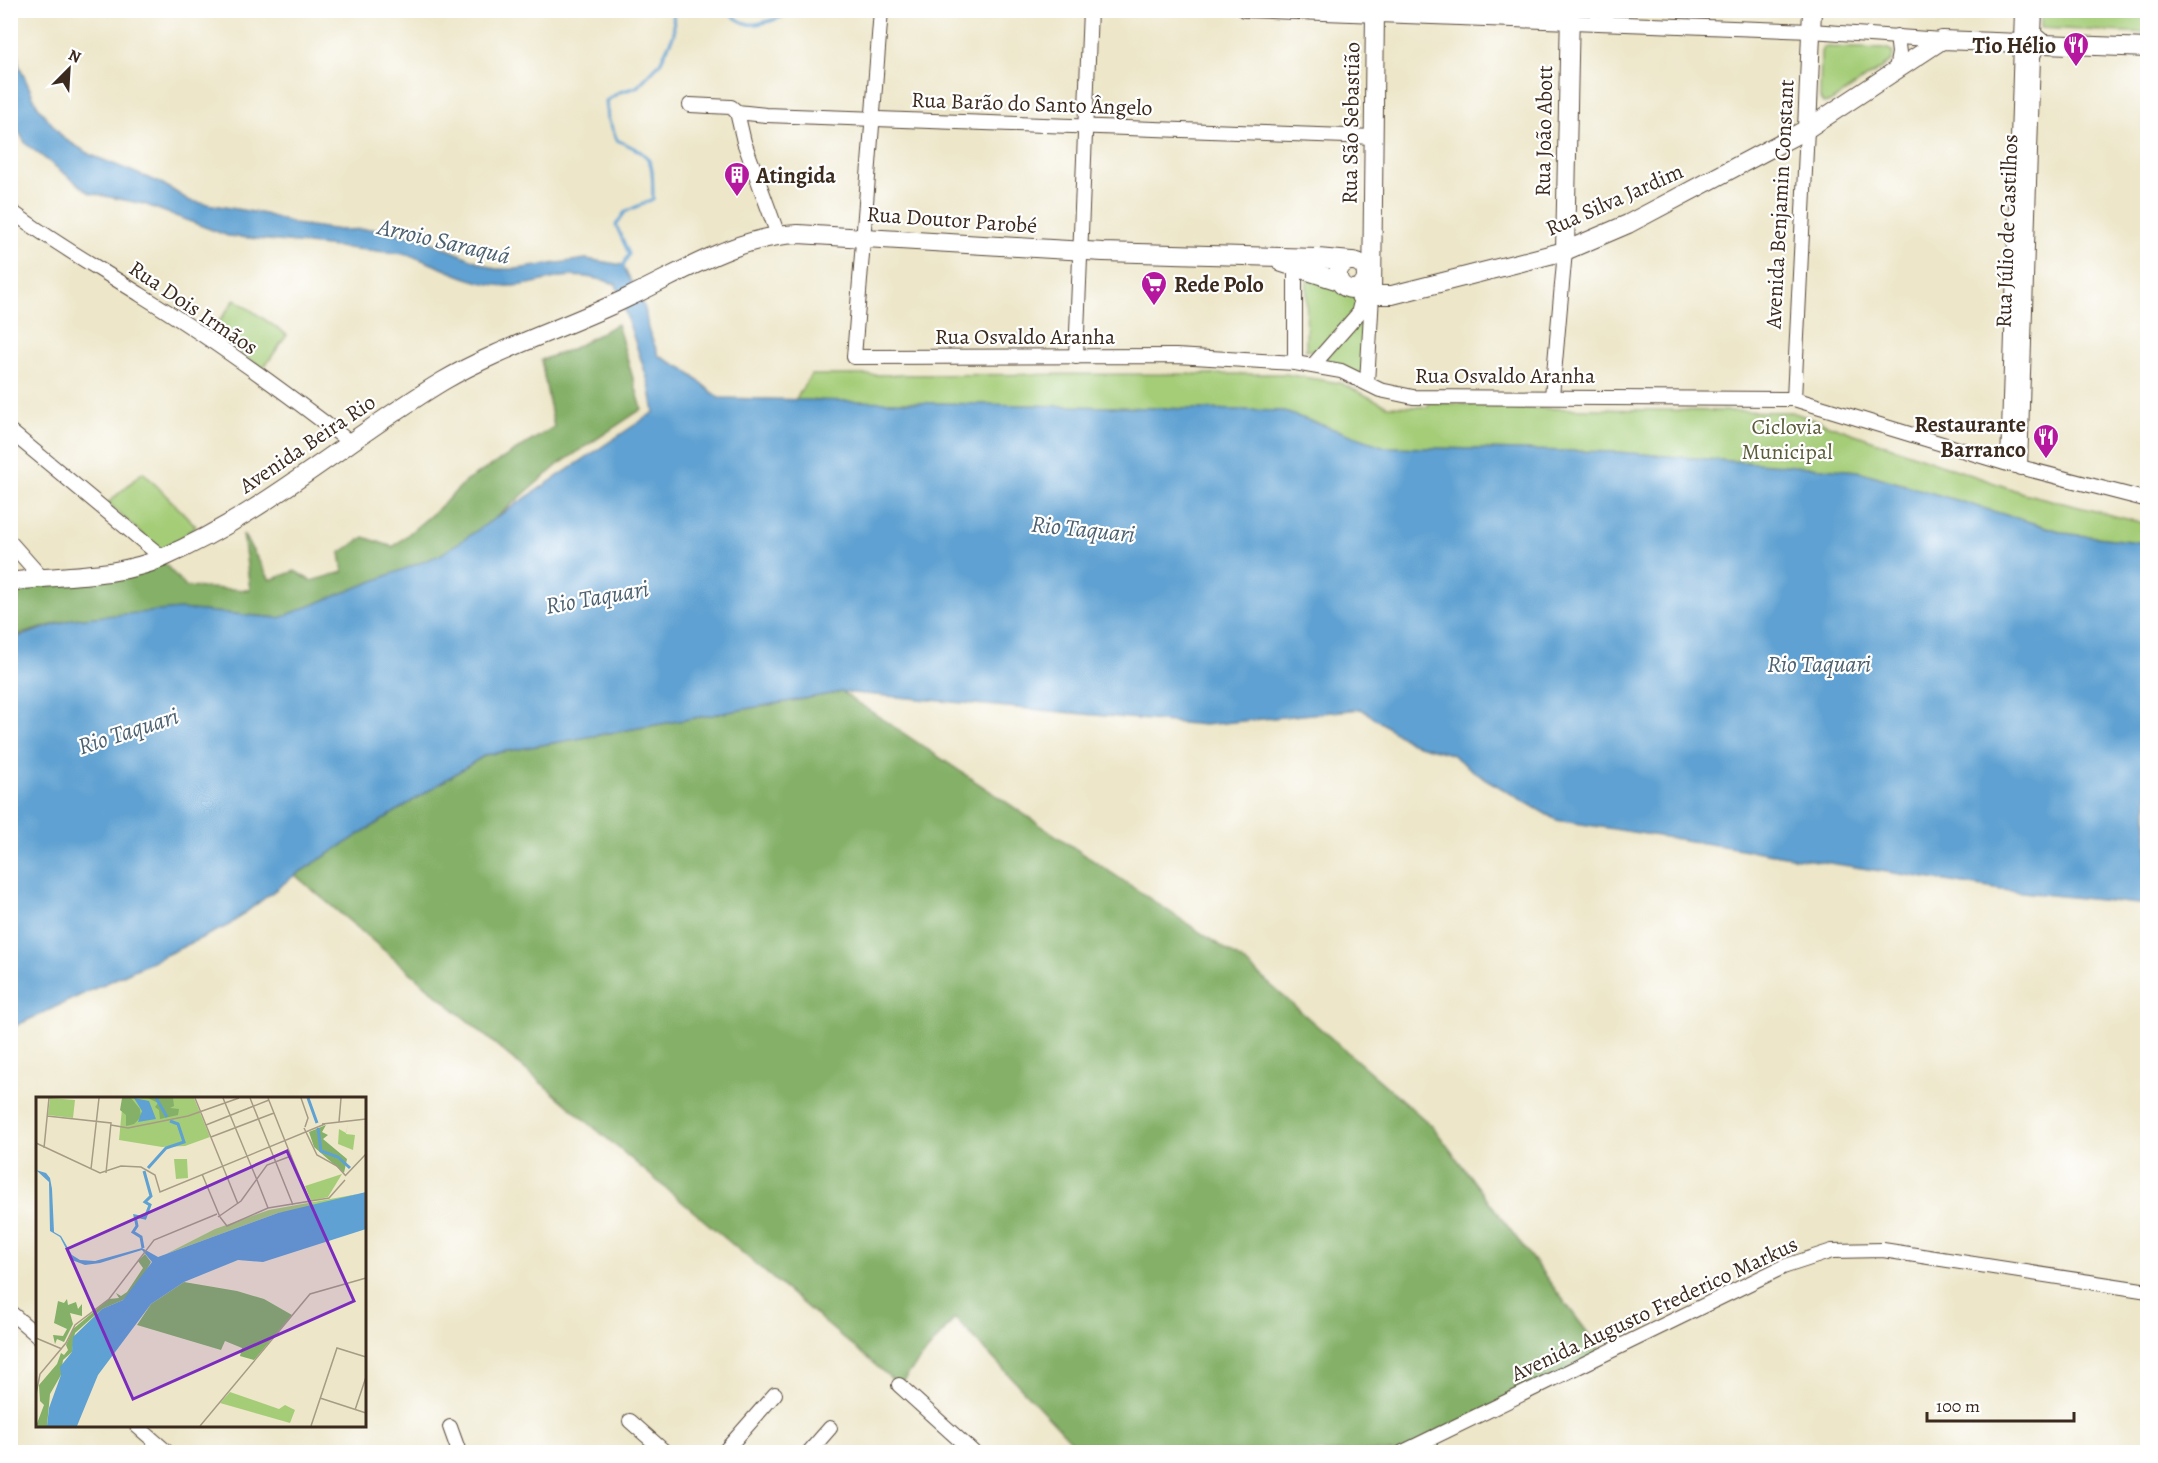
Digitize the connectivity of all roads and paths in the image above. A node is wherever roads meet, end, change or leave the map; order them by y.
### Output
1 (881, 10) edge
2 (1090, 10) edge
3 (1244, 10) edge
4 (1812, 10) edge
5 (2022, 10) edge
6 (2035, 10) edge
7 (1375, 13) edge
8 (1570, 16) edge
9 (1811, 31) junction
10 (1897, 36) junction
11 (1942, 40) junction
12 (2021, 41) junction
13 (2046, 44) junction
14 (2148, 48) edge
15 (1896, 69) junction
16 (690, 105) dead end
17 (737, 112) junction
18 (872, 118) junction
19 (2024, 119) junction
20 (1804, 125) junction
21 (1087, 126) junction
22 (1374, 137) junction
23 (10, 210) edge
24 (778, 235) junction
25 (865, 237) junction
26 (1082, 251) junction
27 (1565, 251) junction
28 (1266, 257) junction
29 (1295, 267) junction
30 (1359, 278) junction
31 (645, 290) joint
32 (1076, 357) junction
33 (1294, 363) junction
34 (1314, 364) junction
35 (1367, 383) junction
36 (1552, 396) junction
37 (1794, 399) junction
38 (10, 431) edge
39 (351, 443) junction
40 (2014, 466) junction
41 (2148, 500) edge
42 (10, 542) edge
43 (163, 558) junction
44 (41, 577) junction
45 (10, 582) edge
46 (2148, 1292) edge
47 (10, 1312) edge
48 (36, 1334) edge
49 (899, 1385) dead end
50 (775, 1394) dead end
51 (630, 1421) dead end
52 (139, 1427) edge
53 (450, 1427) dead end
54 (830, 1428) dead end
55 (167, 1452) edge
56 (459, 1452) edge
57 (666, 1452) edge
58 (724, 1452) edge
59 (809, 1452) edge
60 (973, 1452) edge
61 (1403, 1452) edge

1 - 18 street
2 - 21 street
3 - 7 street
4 - 9 main road, Avenida Benjamin Constant
5 - 12 street, Rua Júlio de Castilhos
6 - 13 street
7 - 8 street
7 - 22 main road, Rua São Sebastião
8 - 9 street
8 - 27 main road, Rua João Abott
9 - 10 street
9 - 20 main road, Avenida Benjamin Constant
10 - 11 street
10 - 15 street
11 - 12 main road
11 - 15 main road, Rua Silva Jardim
12 - 13 main road
12 - 19 street, Rua Júlio de Castilhos
13 - 14 main road
13 - 19 street, Rua Júlio de Castilhos
15 - 20 main road, Rua Silva Jardim
16 - 17 street, Rua Barão do Santo Ângelo
17 - 18 street, Rua Barão do Santo Ângelo
17 - 24 street
18 - 21 street, Rua Barão do Santo Ângelo
18 - 25 street
19 - 40 street, Rua Júlio de Castilhos
20 - 27 main road, Rua Silva Jardim
20 - 37 street, Avenida Benjamin Constant
21 - 22 street, Rua Barão do Santo Ângelo
21 - 26 street
22 - 30 main road, Rua São Sebastião
23 - 39 street, Rua Dois Irmãos
24 - 25 main road, Rua Doutor Parobé
24 - 31 main road, Rua Doutor Parobé
25 - 26 main road, Rua Doutor Parobé
25 - 32 street, Rua Osvaldo Aranha
26 - 28 main road, Rua Doutor Parobé
26 - 32 street
27 - 30 main road, Rua Silva Jardim
27 - 36 street, Rua João Abott
28 - 29 main road, Rua Doutor Parobé
28 - 30 main road, Rua Doutor Parobé
29 - 30 main road, Rua Doutor Parobé
29 - 33 street
30 - 34 street
30 - 35 street
31 - 39 main road, Avenida Beira Rio
32 - 33 street, Rua Osvaldo Aranha
33 - 34 street, Rua Osvaldo Aranha
34 - 35 street, Rua Osvaldo Aranha
35 - 36 street, Rua Osvaldo Aranha
36 - 37 street, Rua Osvaldo Aranha
37 - 40 street, Rua Osvaldo Aranha
38 - 43 street
39 - 43 main road, Avenida Beira Rio
40 - 41 street, Rua Osvaldo Aranha
42 - 44 street
43 - 44 main road, Avenida Beira Rio
44 - 45 main road, Avenida Beira Rio
46 - 61 street, Avenida Augusto Frederico Markus
47 - 48 street
49 - 60 street
50 - 58 street
51 - 57 street
52 - 55 street
53 - 56 street
54 - 59 street

